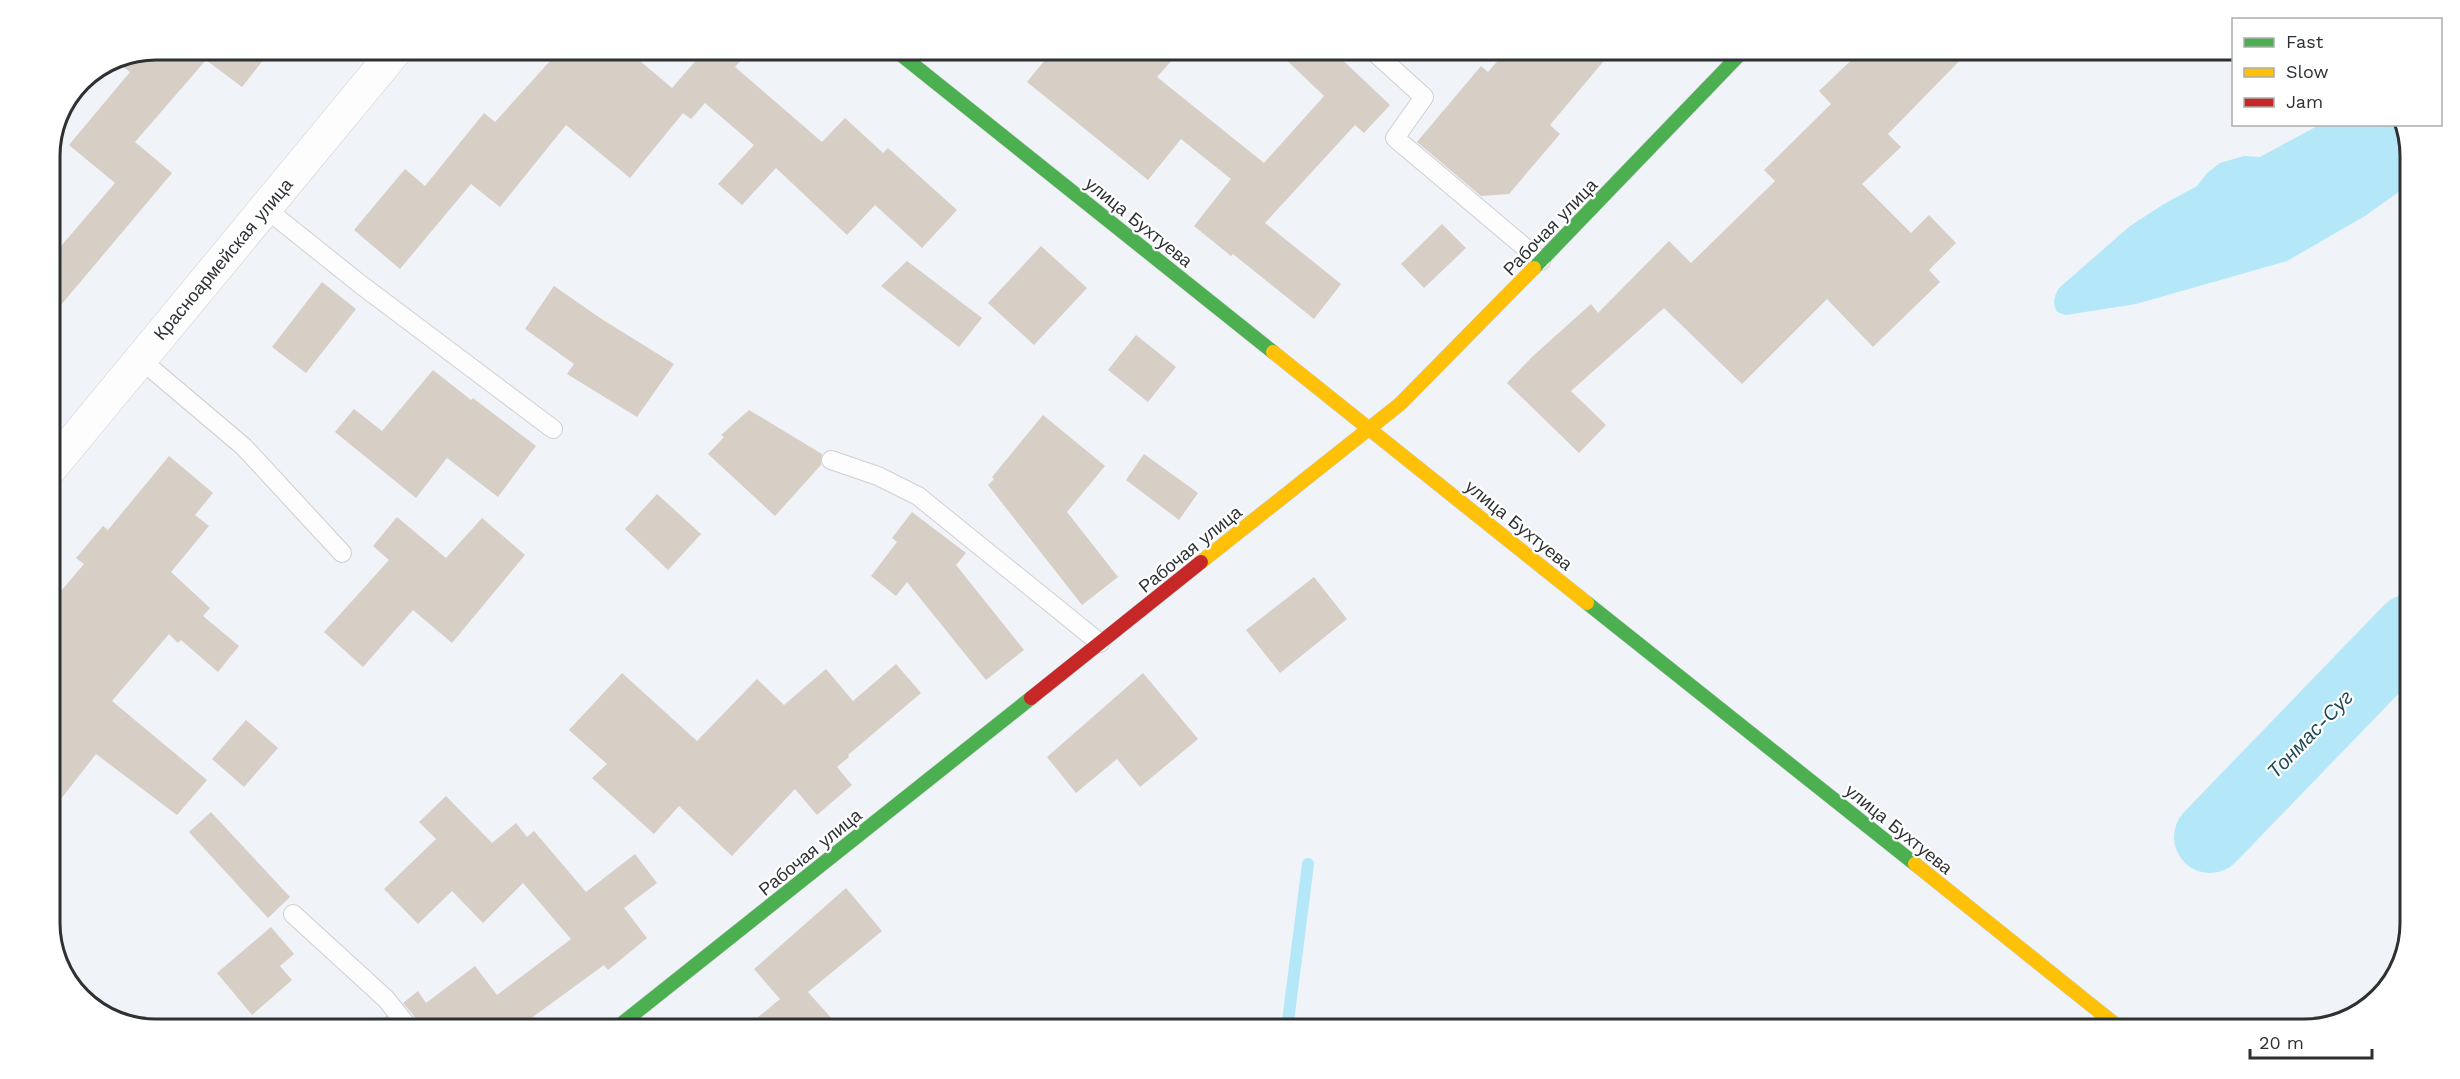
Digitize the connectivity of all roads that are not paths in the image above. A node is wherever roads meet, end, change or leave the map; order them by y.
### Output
1 (388, 60) edge
2 (908, 60) edge
3 (1391, 60) edge
4 (1734, 60) edge
5 (265, 208) junction
6 (1541, 261) junction
7 (140, 359) junction
8 (553, 429) dead end
9 (1370, 429) junction
10 (60, 457) edge
11 (831, 460) dead end
12 (342, 553) dead end
13 (1100, 643) junction
14 (293, 914) dead end
15 (402, 1019) edge
16 (628, 1019) edge
17 (2108, 1019) edge

1 - 5 street, Красноармейская улица
2 - 9 street, улица Бухтуева
3 - 6 lane
4 - 6 street, Рабочая улица
5 - 7 street, Красноармейская улица
5 - 8 lane
6 - 9 street, Рабочая улица
7 - 10 street, Красноармейская улица
7 - 12 lane
9 - 13 street, Рабочая улица
9 - 17 street, улица Бухтуева
11 - 13 lane
13 - 16 street, Рабочая улица
14 - 15 lane

